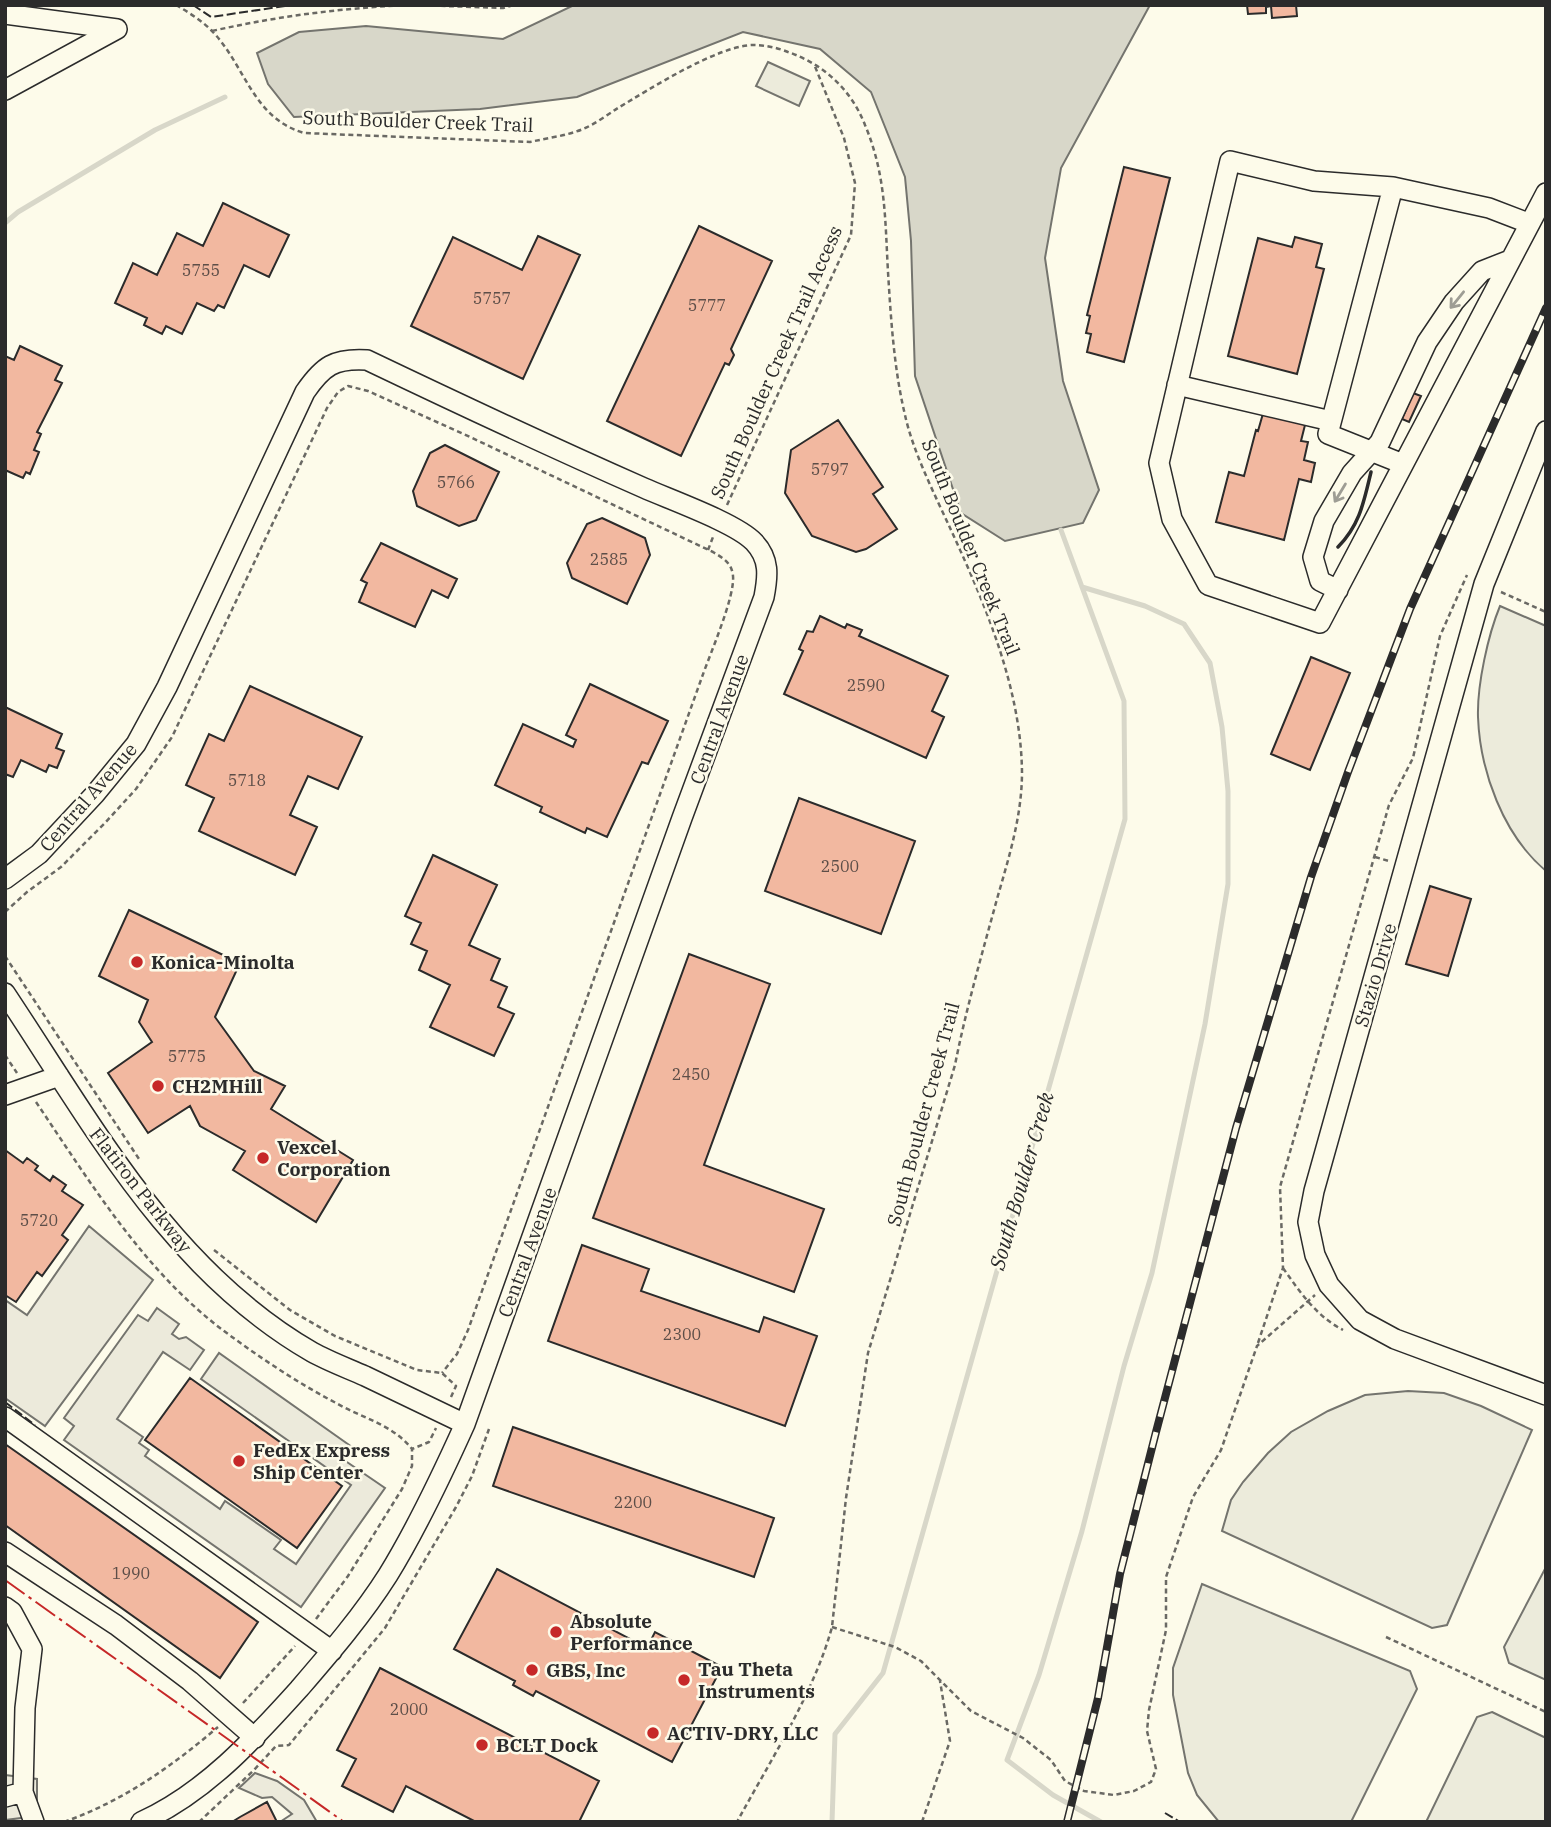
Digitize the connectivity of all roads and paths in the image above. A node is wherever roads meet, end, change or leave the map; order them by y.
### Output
1 (176, 5) edge
2 (404, 5) edge
3 (415, 5) edge
4 (514, 5) edge
5 (5, 14) edge
6 (212, 31) junction
7 (814, 64) junction
8 (5, 90) edge
9 (1393, 187) junction
10 (1546, 193) edge
11 (1528, 223) junction
12 (1510, 260) junction
13 (1177, 385) junction
14 (1331, 421) junction
15 (1546, 431) edge
16 (1371, 451) junction
17 (1403, 464) junction
18 (719, 522) junction
19 (708, 550) junction
20 (1484, 584) junction
21 (1338, 590) junction
22 (1546, 612) edge
23 (5, 878) edge
24 (5, 912) edge
25 (5, 956) edge
26 (5, 993) edge
27 (59, 1076) junction
28 (5, 1095) edge
29 (141, 1163) dead end
30 (214, 1249) dead end
31 (1329, 1285) junction
32 (1257, 1346) junction
33 (1546, 1395) edge
34 (5, 1417) edge
35 (465, 1424) junction
36 (5, 1552) edge
37 (5, 1607) edge
38 (832, 1627) junction
39 (1386, 1637) dead end
40 (332, 1651) junction
41 (939, 1678) junction
42 (1546, 1712) edge
43 (256, 1738) junction
44 (14, 1795) edge
45 (34, 1822) edge
46 (141, 1822) edge
47 (737, 1822) edge
48 (922, 1822) edge

1 - 6 path, South Boulder Creek Trail
2 - 6 path
3 - 4 path
5 - 8 street
6 - 7 path, South Boulder Creek Trail
7 - 18 path, South Boulder Creek Trail Access
7 - 38 path, South Boulder Creek Trail
9 - 11 street
9 - 13 street
9 - 14 street
10 - 11 street
11 - 12 street
12 -> 16 street
12 - 17 street
13 - 14 street
13 - 21 street
14 - 16 street
15 - 20 street, Stazio Drive
16 - 17 street
16 -> 21 street
17 - 21 street
18 - 19 path, South Boulder Creek Trail Access
18 - 23 street, Central Avenue
18 - 35 street, Central Avenue
19 - 24 path
19 - 30 path
20 - 22 path
20 - 31 street, Stazio Drive
20 - 32 path
25 - 29 path
26 - 27 street, Flatiron Parkway
27 - 28 street
27 - 35 street, Flatiron Parkway
31 - 32 path
31 - 33 street, Stazio Drive
32 - 41 path
34 - 40 street
35 - 40 street, Central Avenue
36 - 43 street
37 - 44 street
38 - 41 path
38 - 47 path, South Boulder Creek Trail
39 - 42 path
40 - 43 street, Central Avenue
41 - 48 path
43 - 46 street, Central Avenue
44 - 45 street

